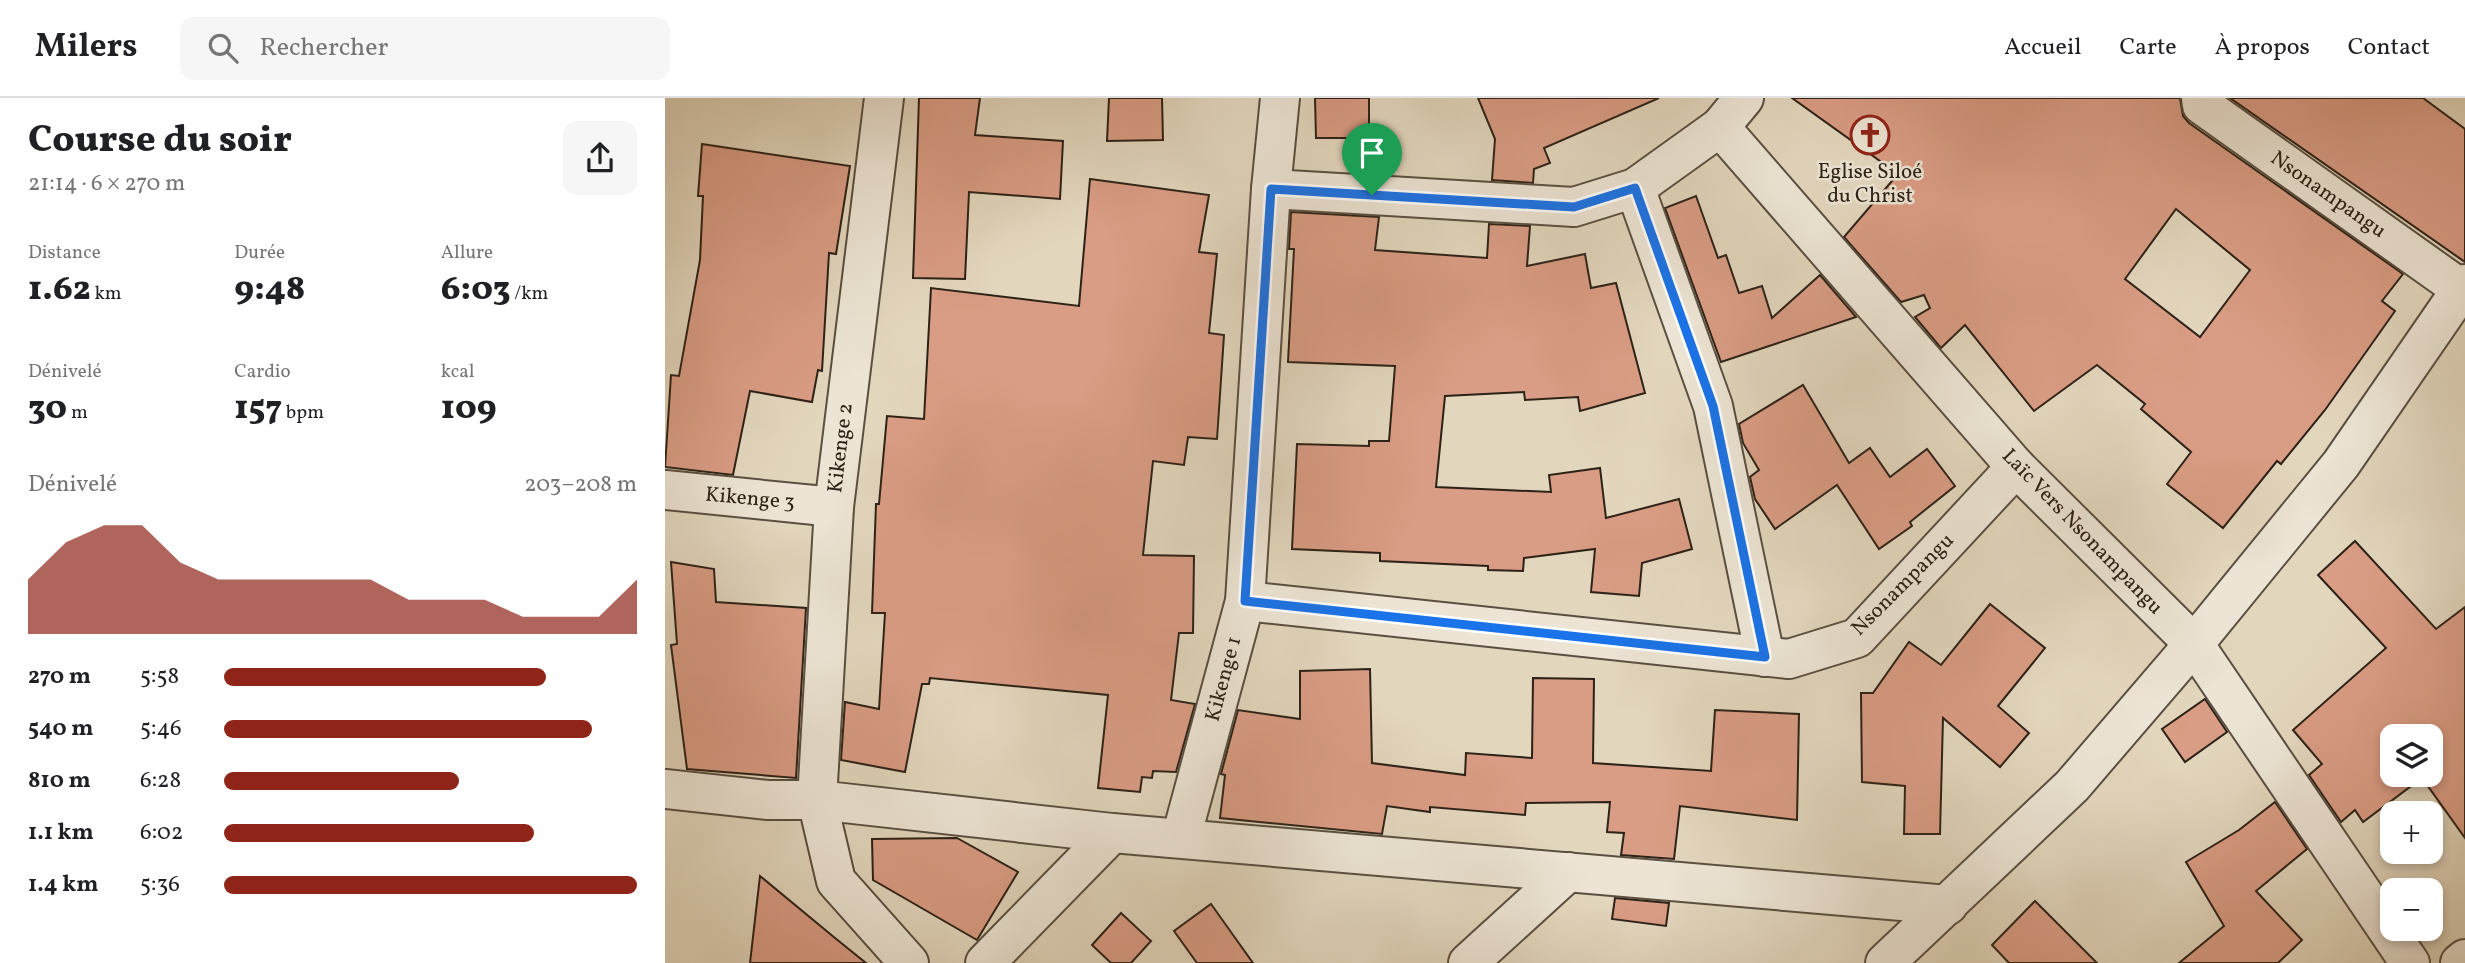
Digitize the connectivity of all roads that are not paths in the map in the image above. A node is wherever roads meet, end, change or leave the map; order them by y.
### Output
1 (884, 98) edge
2 (1280, 98) edge
3 (1744, 98) edge
4 (2201, 98) edge
5 (1720, 127) junction
6 (1635, 188) junction
7 (1271, 189) junction
8 (2463, 286) edge
9 (2016, 467) junction
10 (665, 490) edge
11 (834, 507) junction
12 (1245, 601) junction
13 (2194, 644) junction
14 (1765, 657) junction
15 (665, 789) edge
16 (817, 800) junction
17 (1112, 833) junction
18 (1181, 838) junction
19 (1568, 872) junction
20 (1948, 905) junction
21 (2465, 959) edge
22 (909, 963) edge
23 (985, 963) edge
24 (1468, 963) edge
25 (1885, 963) edge
26 (2410, 963) edge
27 (2460, 963) edge

1 - 11 street, Kikenge 2
2 - 7 street, Kikenge 1
3 - 5 street
4 - 8 street, Nsonampangu
5 - 6 street
5 - 9 street, Laïc Vers Nsonampangu
6 - 7 street
6 - 14 street
7 - 12 street, Kikenge 1
8 - 13 street
9 - 13 street, Laïc Vers Nsonampangu
9 - 14 street, Nsonampangu
10 - 11 street, Kikenge 3
11 - 16 street, Kikenge 2
12 - 14 street, Nsonampangu
12 - 18 street, Kikenge 1
13 - 20 street
13 - 26 street, Laïc Vers Nsonampangu
15 - 16 street
16 - 17 street
16 - 22 street, Kikenge 2
17 - 18 street
17 - 23 street
18 - 19 street
19 - 20 street
19 - 24 street
20 - 25 street
21 - 27 street

